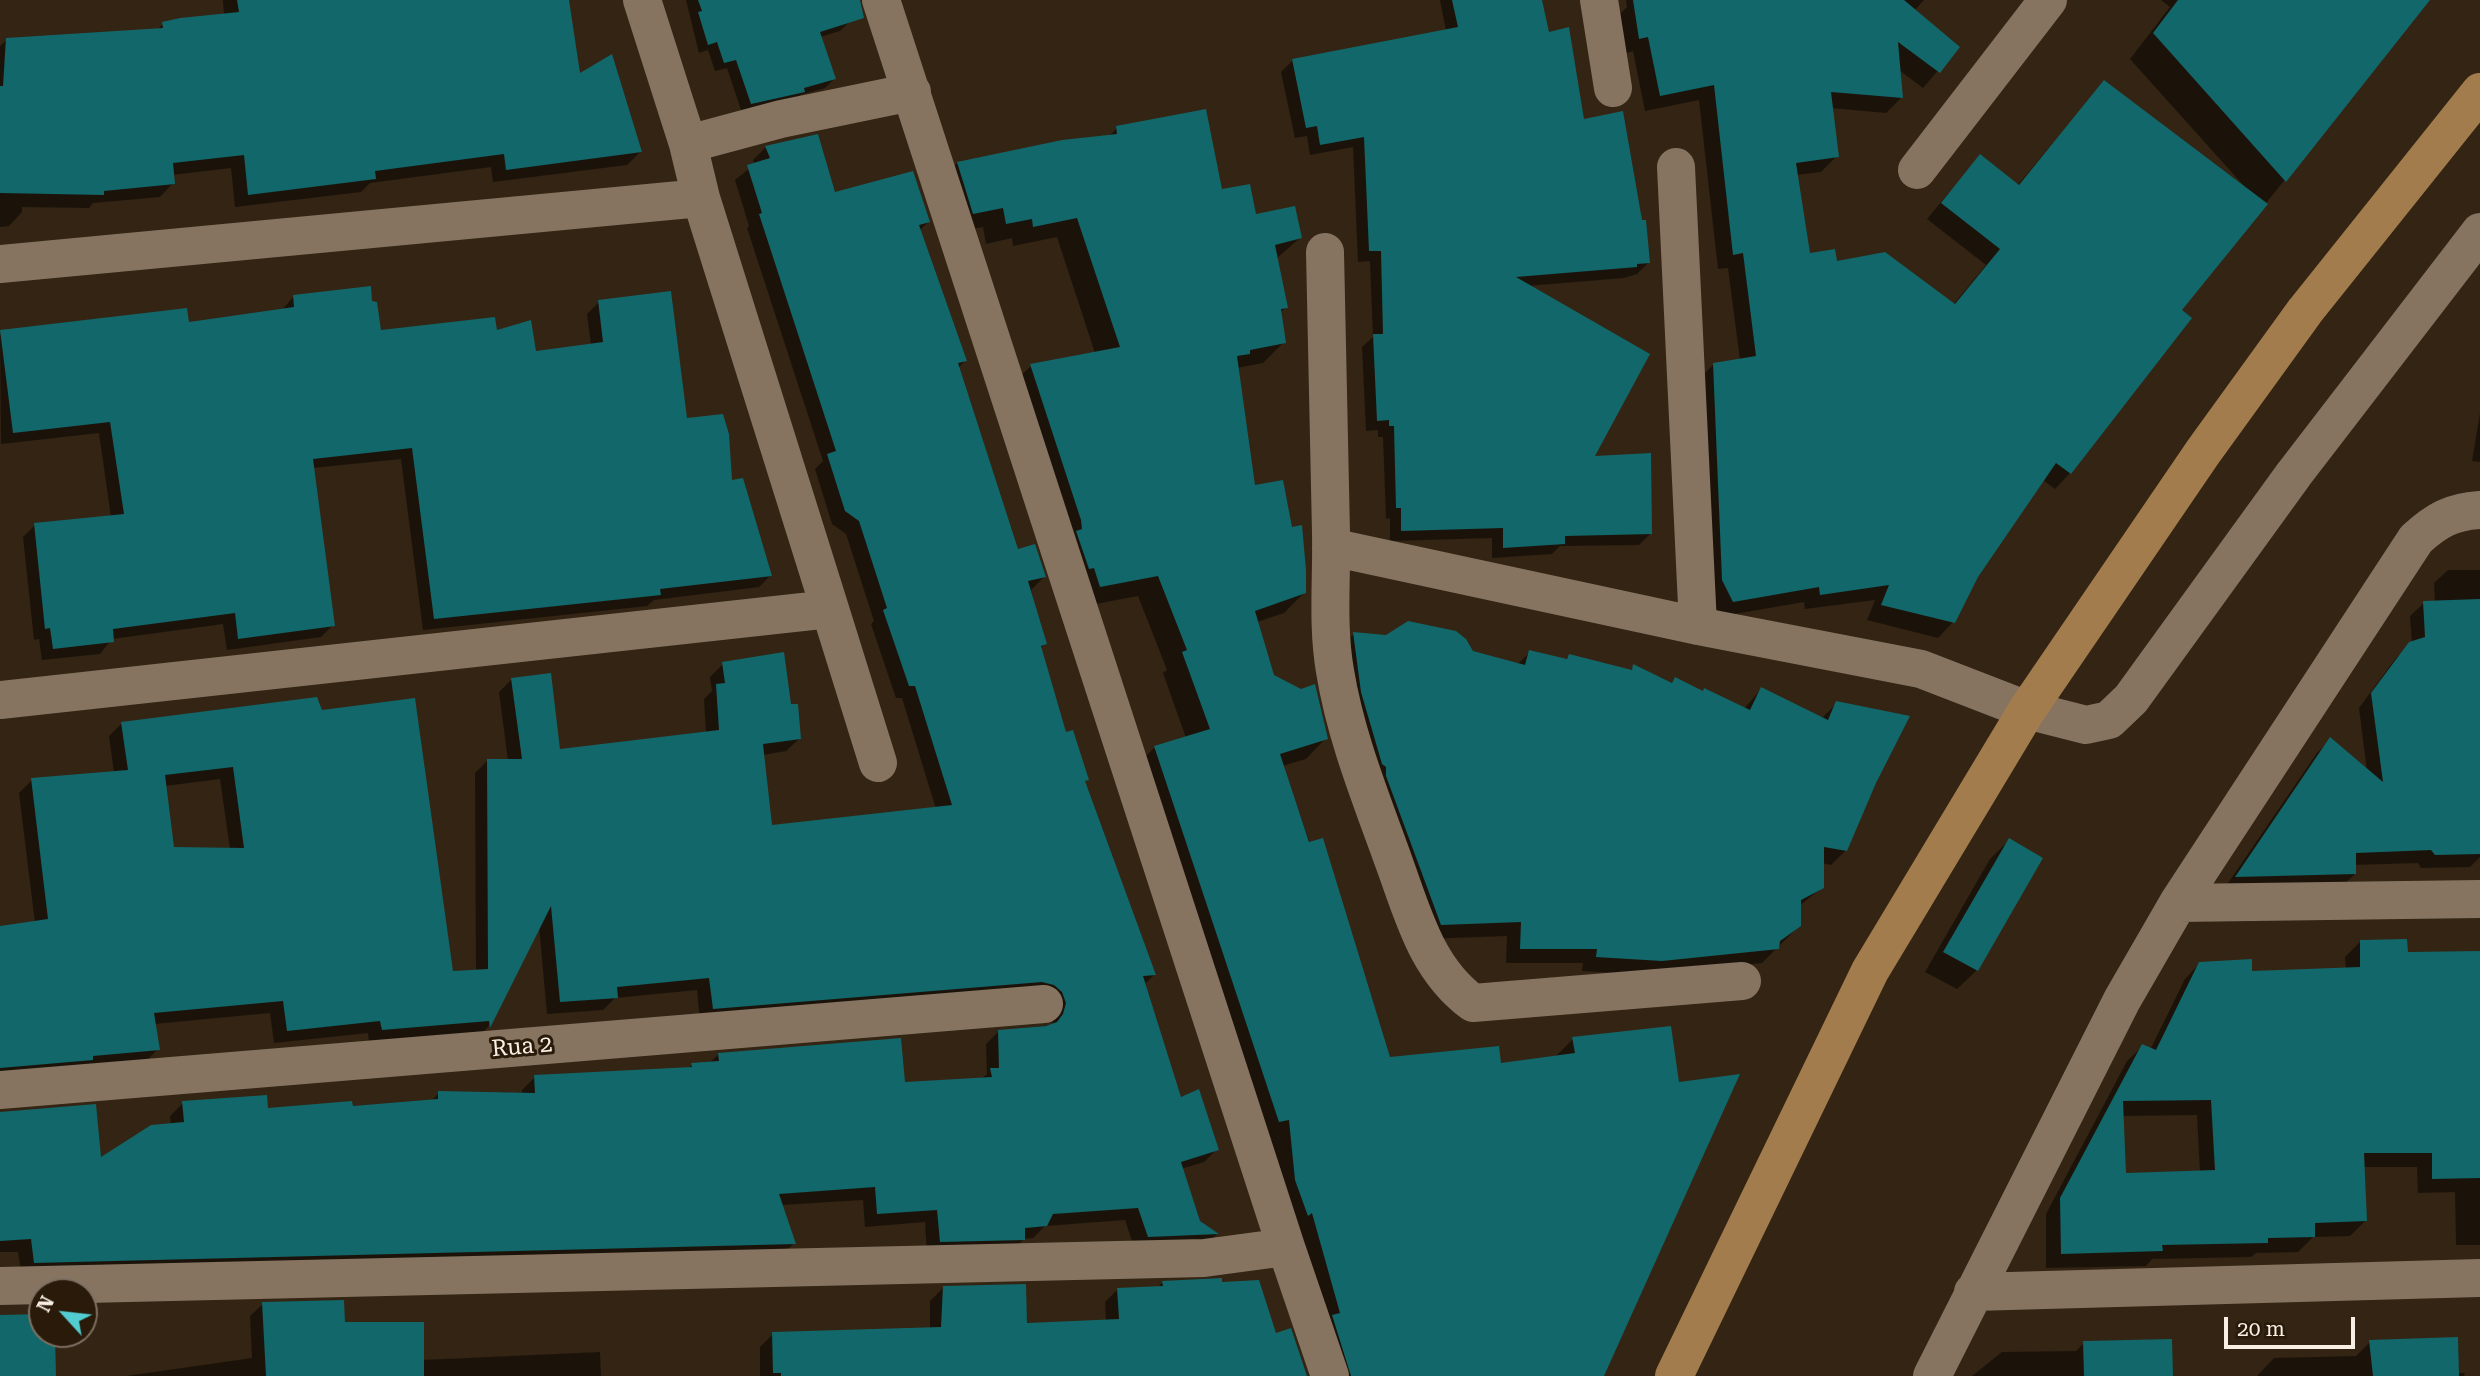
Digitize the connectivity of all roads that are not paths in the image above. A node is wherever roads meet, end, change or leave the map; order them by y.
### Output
1 (642, 0) edge
2 (881, 0) edge
3 (1599, 0) edge
4 (2048, 0) edge
5 (1613, 88) dead end
6 (912, 92) junction
7 (2480, 92) edge
8 (688, 144) junction
9 (1676, 167) dead end
10 (1917, 170) dead end
11 (701, 198) junction
12 (2480, 232) edge
13 (1325, 252) dead end
14 (0, 264) edge
15 (2480, 510) edge
16 (1331, 547) junction
17 (830, 609) junction
18 (1698, 626) junction
19 (0, 700) edge
20 (2027, 710) junction
21 (878, 763) dead end
22 (2480, 899) edge
23 (2178, 903) junction
24 (1742, 981) dead end
25 (1044, 1004) dead end
26 (0, 1090) edge
27 (1286, 1247) junction
28 (2480, 1278) edge
29 (0, 1286) edge
30 (1973, 1292) junction
31 (1330, 1376) edge
32 (1674, 1376) edge
33 (1932, 1376) edge

1 - 8 street
2 - 6 street
3 - 5 street
4 - 10 street
6 - 8 street
6 - 27 street
7 - 20 main road
8 - 11 street
9 - 18 street
11 - 14 street
11 - 17 street
12 - 20 street
13 - 16 street
15 - 23 street
16 - 18 street
16 - 24 street
17 - 19 street
17 - 21 street
18 - 20 street
20 - 32 main road
22 - 23 street
23 - 30 street
25 - 26 street, Rua 2
27 - 29 street
27 - 31 street
28 - 30 street
30 - 33 street

